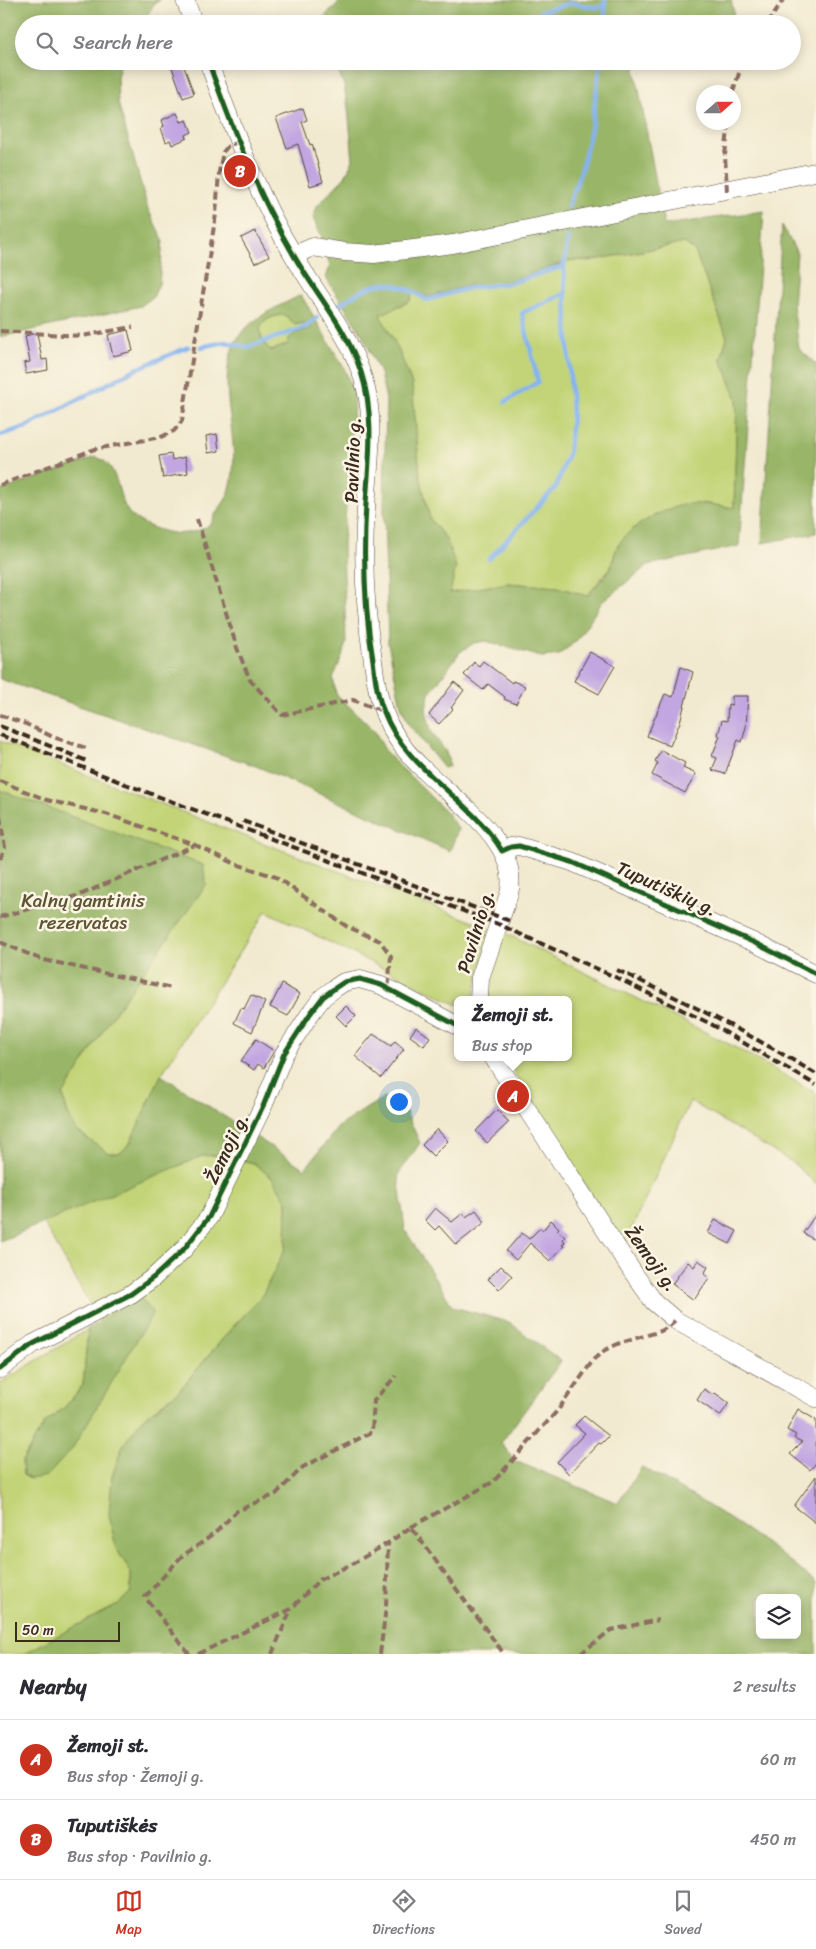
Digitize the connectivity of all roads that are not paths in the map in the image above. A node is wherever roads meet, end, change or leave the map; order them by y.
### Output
1 (186, 0) edge
2 (191, 15) edge
3 (212, 70) edge
4 (815, 172) edge
5 (294, 256) junction
6 (502, 852) junction
7 (816, 974) edge
8 (478, 996) edge
9 (454, 1024) edge
10 (496, 1061) edge
11 (0, 1369) edge
12 (816, 1398) edge

1 - 2 street
3 - 5 street, Pavilnio g.
4 - 5 street
5 - 6 street, Pavilnio g.
6 - 7 street, Tuputiškių g.
6 - 8 street, Pavilnio g.
9 - 11 street, Žemoji g.
10 - 12 street, Žemoji g.

